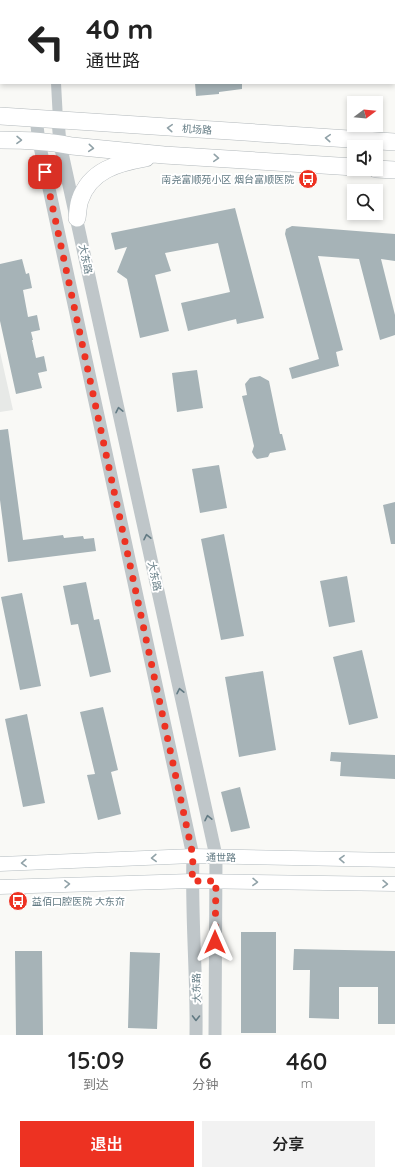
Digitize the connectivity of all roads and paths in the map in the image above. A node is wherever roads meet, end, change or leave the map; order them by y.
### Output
1 (56, 84) edge
2 (0, 116) edge
3 (36, 118) junction
4 (58, 120) junction
5 (0, 140) edge
6 (38, 142) junction
7 (395, 142) edge
8 (60, 144) junction
9 (164, 155) junction
10 (347, 167) edge
11 (383, 169) edge
12 (395, 170) edge
13 (77, 218) junction
14 (193, 856) junction
15 (216, 856) junction
16 (395, 860) edge
17 (0, 864) edge
18 (192, 881) junction
19 (216, 881) junction
20 (395, 884) edge
21 (0, 886) edge
22 (196, 1035) edge
23 (215, 1035) edge

1 - 4 street
2 - 3 highway, 机场路
3 - 4 highway, 机场路
3 - 6 street, 大东路
7 -> 4 highway, 机场路
4 - 8 street, 大东路
5 -> 6 highway
6 - 8 highway
6 - 14 street, 大东路
8 -> 9 highway
8 - 13 street, 大东路
9 -> 10 highway
9 - 13 highway
11 - 12 highway
15 -> 13 street, 大东路
14 - 15 main road, 通世路
14 -> 17 main road, 通世路
14 - 18 street, 大东路
16 -> 15 main road, 通世路
15 - 19 street, 大东路
18 - 19 main road
21 -> 18 main road
18 -> 22 street, 大东路
19 -> 20 main road
19 - 23 street, 大东路

